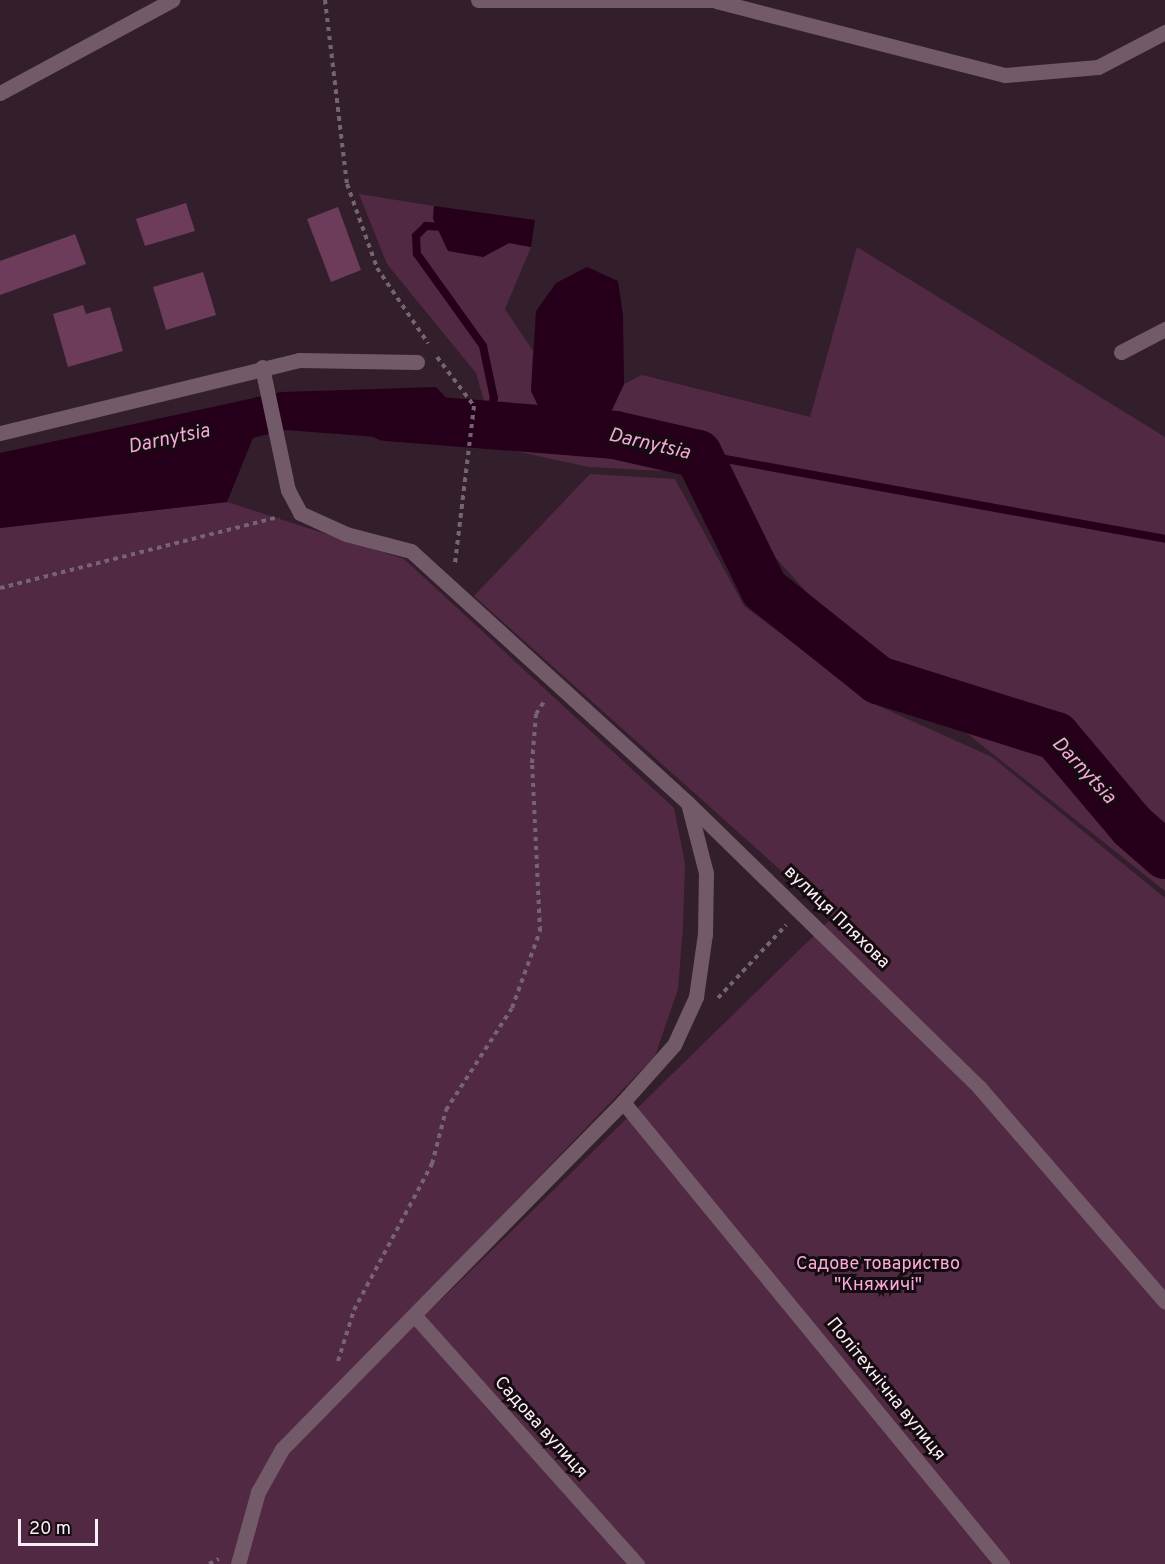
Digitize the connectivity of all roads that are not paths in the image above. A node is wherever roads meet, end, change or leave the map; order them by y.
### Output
1 (172, 0) edge
2 (478, 0) edge
3 (717, 0) edge
4 (1165, 32) edge
5 (0, 93) edge
6 (1165, 329) edge
7 (1121, 352) dead end
8 (417, 362) dead end
9 (262, 367) junction
10 (0, 433) edge
11 (688, 803) junction
12 (623, 1102) junction
13 (1165, 1302) edge
14 (415, 1316) junction
15 (238, 1564) edge
16 (637, 1564) edge
17 (1002, 1564) edge

1 - 5 street
2 - 3 street
3 - 4 street
6 - 7 street
8 - 9 street
9 - 10 street
9 - 11 street, вулиця Пляхова
11 - 12 street
11 - 13 street, вулиця Пляхова
12 - 14 street
12 - 17 street, Політехнічна вулиця
14 - 15 street
14 - 16 street, Садова вулиця

